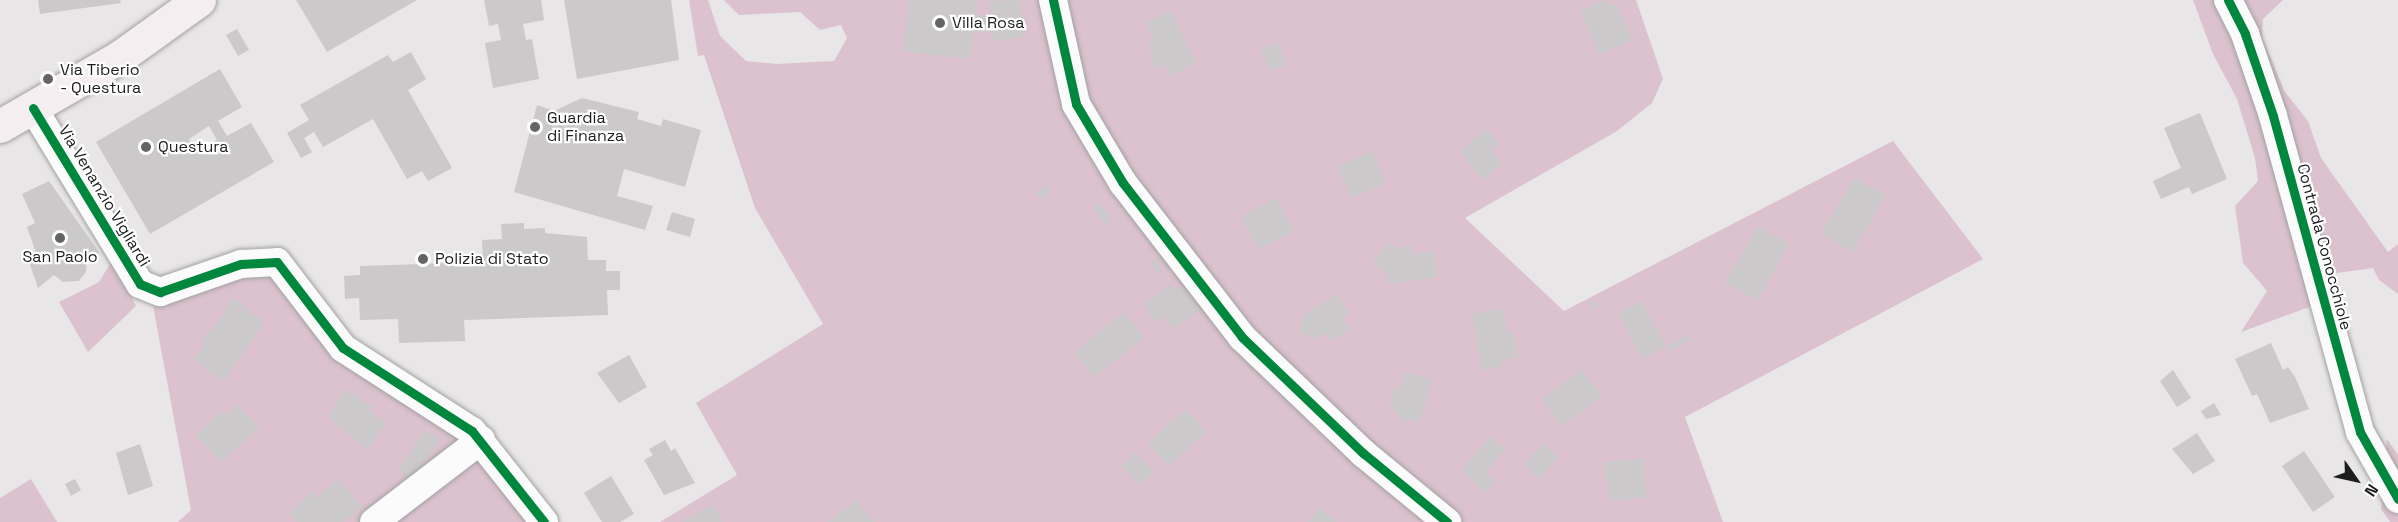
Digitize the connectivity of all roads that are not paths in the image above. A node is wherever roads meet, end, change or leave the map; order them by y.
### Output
1 (198, 0) edge
2 (1053, 0) edge
3 (2228, 0) edge
4 (33, 108) junction
5 (0, 126) edge
6 (481, 440) junction
7 (2398, 499) edge
8 (374, 522) edge
9 (544, 522) edge
10 (1447, 522) edge

1 - 4 main road
2 - 10 street
3 - 7 street, Contrada Conocchiole
4 - 5 main road
4 - 6 street, Via Venanzio Vigliardi
6 - 8 street
6 - 9 street, Via Venanzio Vigliardi

